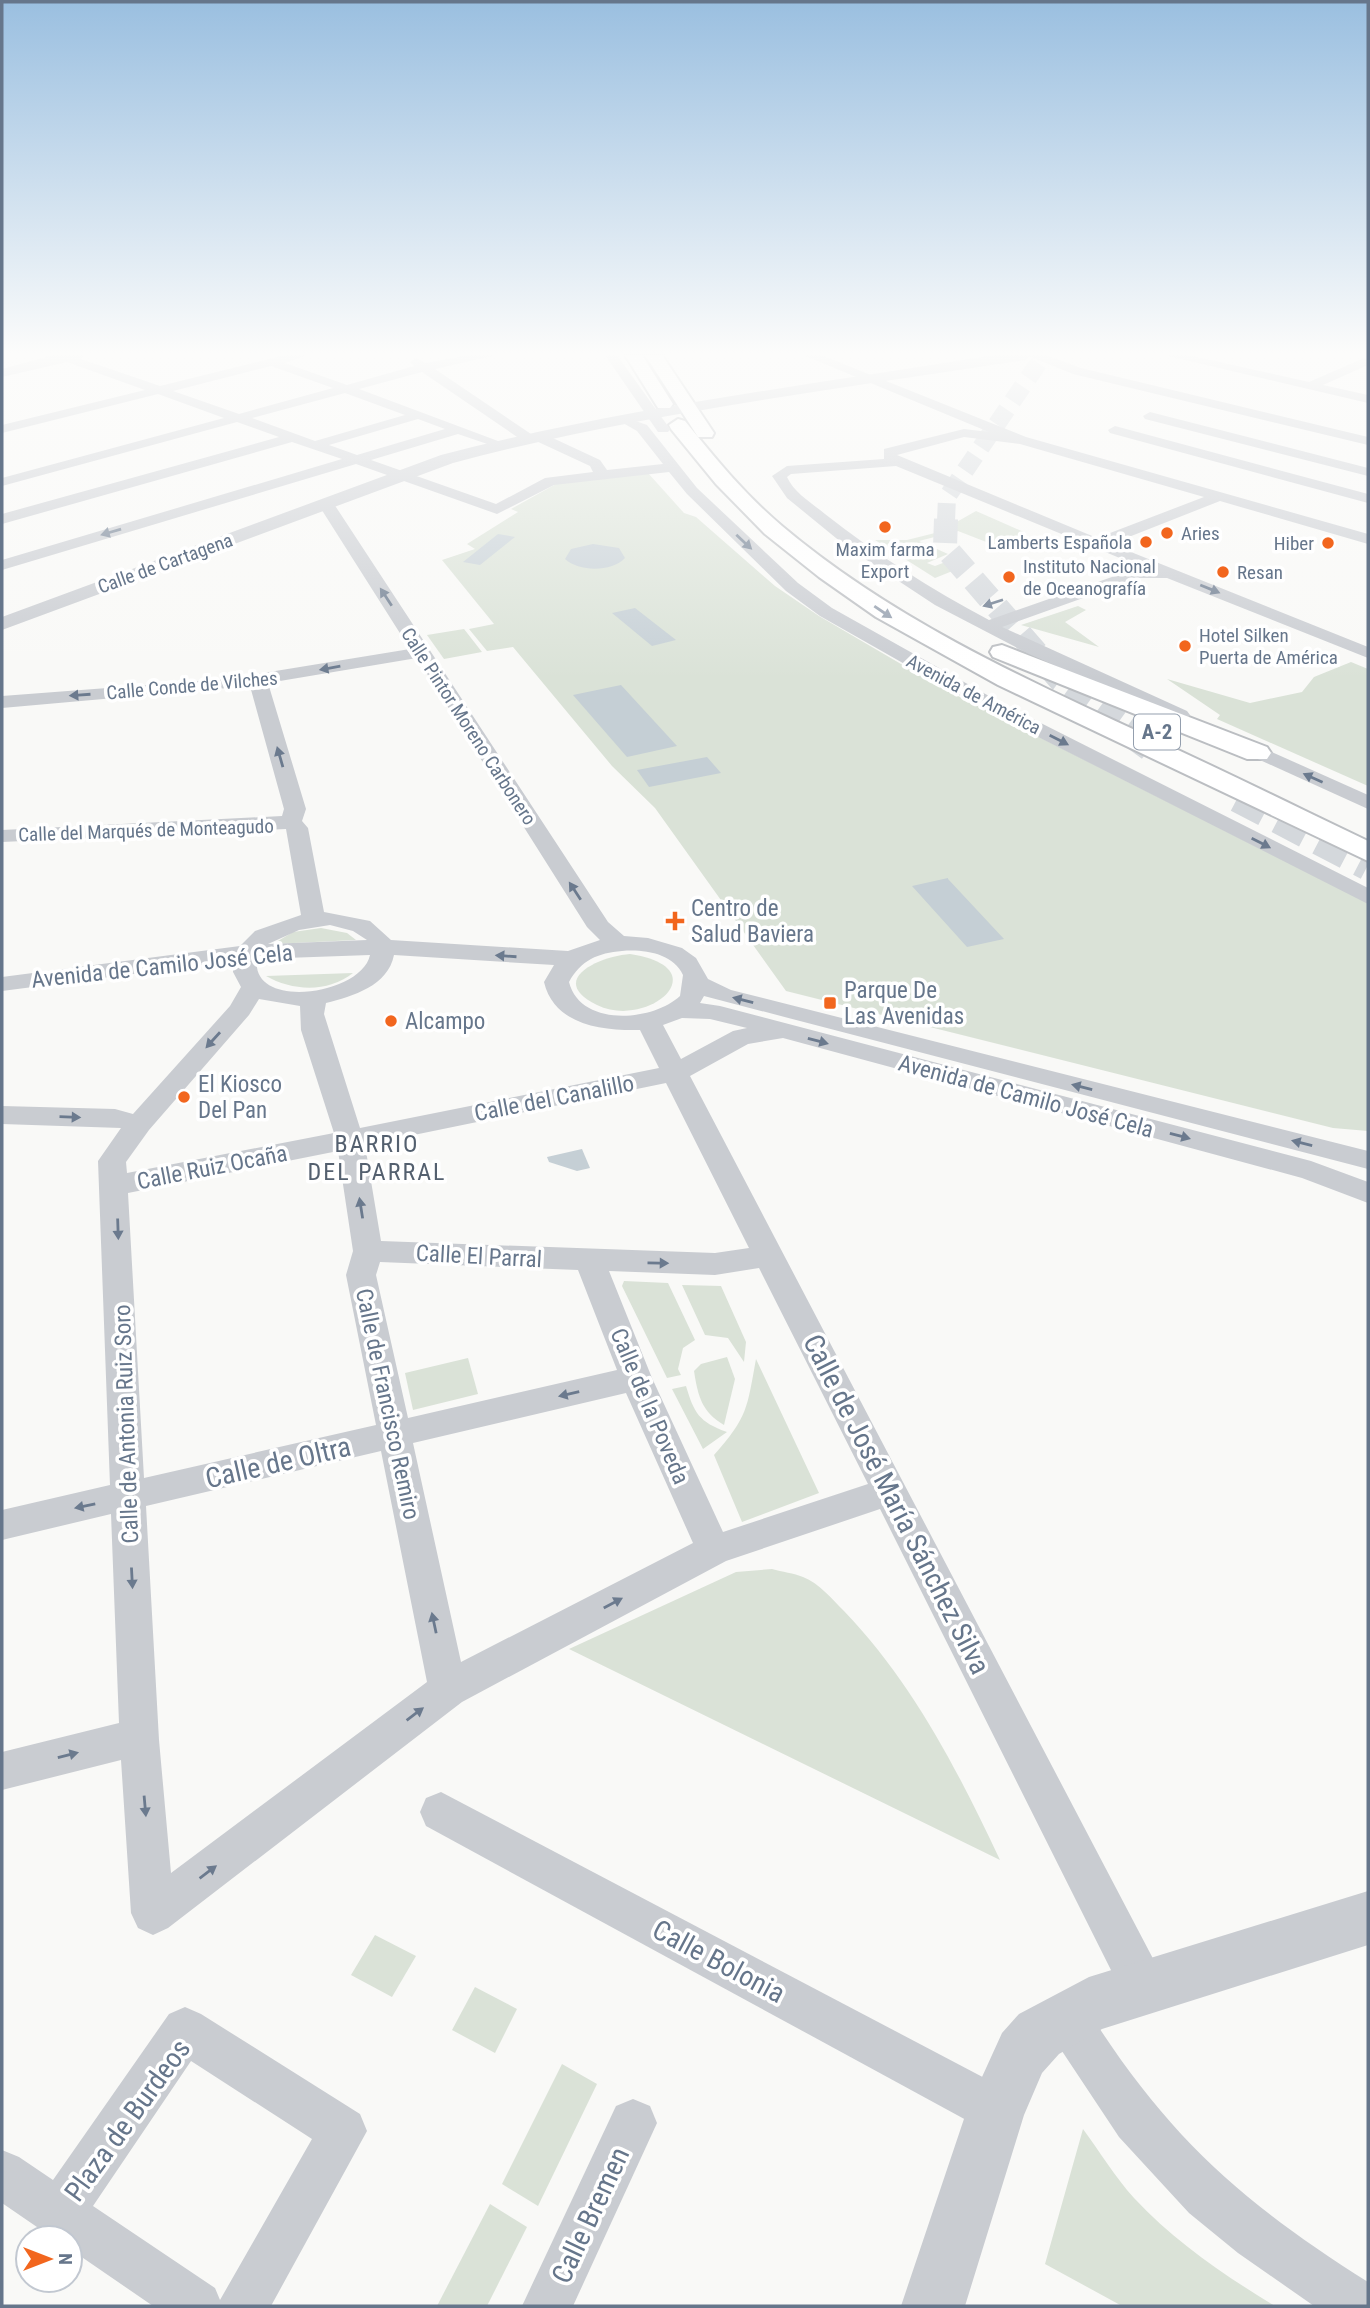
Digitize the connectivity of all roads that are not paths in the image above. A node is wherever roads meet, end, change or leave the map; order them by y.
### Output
1 (75, 463) edge
2 (202, 463) edge
3 (345, 463) edge
4 (368, 463) edge
5 (442, 463) edge
6 (595, 463) edge
7 (668, 463) edge
8 (692, 463) edge
9 (706, 463) edge
10 (727, 463) edge
11 (887, 463) edge
12 (899, 463) edge
13 (1100, 463) edge
14 (1228, 463) edge
15 (1332, 463) edge
16 (671, 467) junction
17 (1368, 472) edge
18 (602, 474) junction
19 (402, 476) junction
20 (2, 482) edge
21 (1217, 497) junction
22 (1368, 499) edge
23 (326, 504) junction
24 (3, 519) edge
25 (1368, 525) edge
26 (1360, 536) edge
27 (1095, 544) junction
28 (61, 547) junction
29 (1127, 557) junction
30 (2, 565) edge
31 (1100, 566) dead end
32 (826, 573) junction
33 (1175, 576) junction
34 (985, 606) dead end
35 (951, 619) junction
36 (2, 624) edge
37 (992, 629) junction
38 (422, 652) junction
39 (1368, 653) edge
40 (258, 681) junction
41 (2, 702) edge
42 (1056, 705) junction
43 (1257, 752) junction
44 (1368, 803) edge
45 (291, 822) junction
46 (1368, 832) edge
47 (2, 836) edge
48 (1368, 852) edge
49 (1368, 880) edge
50 (1368, 897) edge
51 (313, 919) junction
52 (617, 943) junction
53 (382, 956) junction
54 (574, 959) junction
55 (249, 970) junction
56 (559, 981) junction
57 (2, 984) edge
58 (696, 984) junction
59 (315, 998) junction
60 (2, 999) edge
61 (665, 1016) junction
62 (784, 1032) junction
63 (675, 1073) junction
64 (2, 1115) edge
65 (139, 1124) junction
66 (350, 1139) junction
67 (1368, 1160) edge
68 (115, 1183) junction
69 (1368, 1193) edge
70 (368, 1251) junction
71 (770, 1255) junction
72 (590, 1261) junction
73 (636, 1378) junction
74 (395, 1435) junction
75 (891, 1491) junction
76 (128, 1497) junction
77 (2, 1525) edge
78 (714, 1550) junction
79 (448, 1689) junction
80 (139, 1740) junction
81 (2, 1771) edge
82 (441, 1812) dead end
83 (1368, 1918) edge
84 (1143, 1986) junction
85 (1066, 2017) junction
86 (996, 2110) junction
87 (633, 2123) dead end
88 (2, 2174) edge
89 (60, 2212) junction
90 (197, 2306) edge
91 (243, 2306) edge
92 (547, 2306) edge
93 (933, 2306) edge
94 (1360, 2306) edge

1 - 20 street
2 - 24 street
3 -> 28 street
4 - 19 street
5 - 19 street, Calle de Cartagena
6 - 18 street
7 - 16 street, Avenida de América
8 - 32 main road
9 - 32 main road, Avenida de América / A-2
10 - 35 main road, Avenida de América / A-2
11 - 35 street
12 - 27 street
13 - 21 street
14 - 22 street
15 - 17 street
16 - 18 street
16 -> 50 street, Avenida de América
18 - 19 street
19 - 23 street, Calle de Cartagena
21 - 26 street
21 - 27 street
23 - 36 street, Calle de Cartagena
38 -> 23 street, Calle Pintor Moreno Carbonero
24 - 28 street
25 - 26 street
27 - 29 street
28 - 30 street
29 - 31 street
29 - 33 street
32 -> 42 main road, Avenida de América / A-2
33 - 37 street
33 -> 39 street
34 -> 35 street
35 - 37 street
35 - 43 main road
35 - 46 main road, Avenida de América / A-2
37 - 43 street
38 -> 40 street, Calle Conde de Vilches
52 -> 38 street, Calle Pintor Moreno Carbonero
40 -> 41 street, Calle Conde de Vilches
45 -> 40 street
42 - 48 main road, Avenida de América / A-2
42 - 49 main road
44 -> 43 street
45 - 47 street, Calle del Marqués de Monteagudo
45 - 51 street
51 - 53 street
51 - 55 street
52 - 54 street
52 - 58 street
54 -> 53 street, Avenida de Camilo José Cela
53 - 55 street, Avenida de Camilo José Cela
53 - 56 street, Avenida de Camilo José Cela
53 - 59 street
54 - 56 street
55 - 57 street, Avenida de Camilo José Cela
55 - 59 street
55 - 60 street, Avenida de Camilo José Cela
55 -> 65 street, Calle de Antonia Ruiz Soro
56 - 61 street
58 - 61 street
67 -> 58 street, Avenida de Camilo José Cela
59 - 66 street, Calle de Francisco Remiro
61 - 62 street, Avenida de Camilo José Cela
61 - 63 street, Calle de José María Sánchez Silva
62 - 63 street, Calle del Canalillo
62 -> 69 street, Avenida de Camilo José Cela
63 - 66 street, Calle del Canalillo
63 - 71 street, Calle de José María Sánchez Silva
64 -> 65 street
65 - 68 street, Calle de Antonia Ruiz Soro
66 - 68 street, Calle Ruiz Ocaña
70 -> 66 street, Calle de Francisco Remiro
68 -> 76 street, Calle de Antonia Ruiz Soro
70 - 72 street, Calle El Parral
70 - 74 street, Calle de Francisco Remiro
72 -> 71 street, Calle El Parral
71 - 75 street, Calle de José María Sánchez Silva
72 - 73 street, Calle de la Poveda
73 -> 74 street, Calle de Oltra
73 - 78 street, Calle de la Poveda
74 - 76 street, Calle de Oltra
79 -> 74 street, Calle de Francisco Remiro
75 - 78 street
75 - 84 street, Calle de José María Sánchez Silva
76 -> 77 street, Calle de Oltra
76 -> 80 street, Calle de Antonia Ruiz Soro
79 -> 78 street
80 -> 79 street, Calle de Antonia Ruiz Soro
81 -> 80 street
82 - 86 street, Calle Bolonia
83 - 84 street
84 - 85 street
85 - 86 street
85 - 94 street
86 - 93 street
87 - 92 street, Calle Bremen
88 - 89 street, Plaza de Burdeos
89 - 90 street, Plaza de Burdeos
89 - 91 street, Plaza de Burdeos

